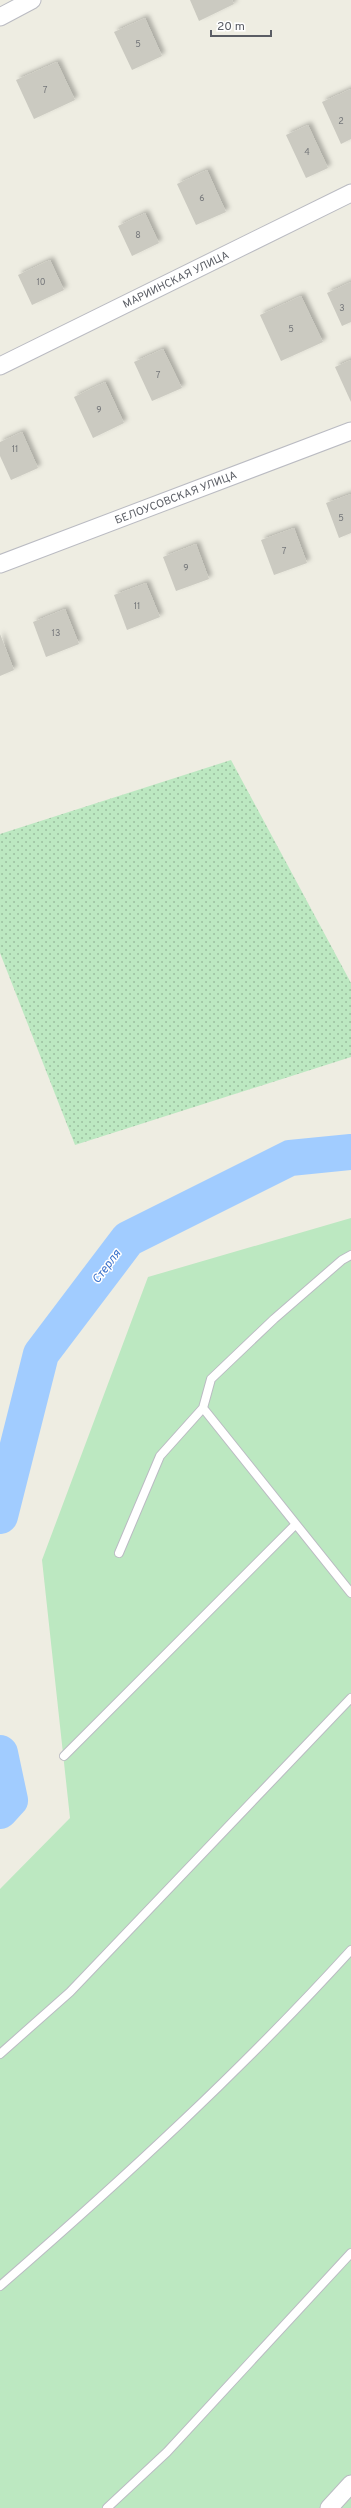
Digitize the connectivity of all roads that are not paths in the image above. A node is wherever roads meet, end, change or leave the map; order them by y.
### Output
1 (32, 0) edge
2 (0, 17) edge
3 (351, 193) edge
4 (0, 366) edge
5 (351, 432) edge
6 (0, 564) edge
7 (351, 1256) edge
8 (203, 1408) junction
9 (295, 1525) junction
10 (119, 1553) dead end
11 (351, 1594) edge
12 (351, 1698) edge
13 (64, 1756) dead end
14 (351, 1950) edge
15 (0, 2054) edge
16 (351, 2254) edge
17 (0, 2286) edge
18 (351, 2484) edge
19 (107, 2508) edge
20 (329, 2508) edge

1 - 2 street
3 - 4 street, МАРИИНСКАЯ УЛИЦА
5 - 6 street, БЕЛОУСОВСКАЯ УЛИЦА
7 - 8 lane
8 - 9 lane
8 - 10 lane
9 - 11 lane
9 - 13 lane
12 - 15 lane
14 - 17 lane
16 - 19 lane
18 - 20 street

